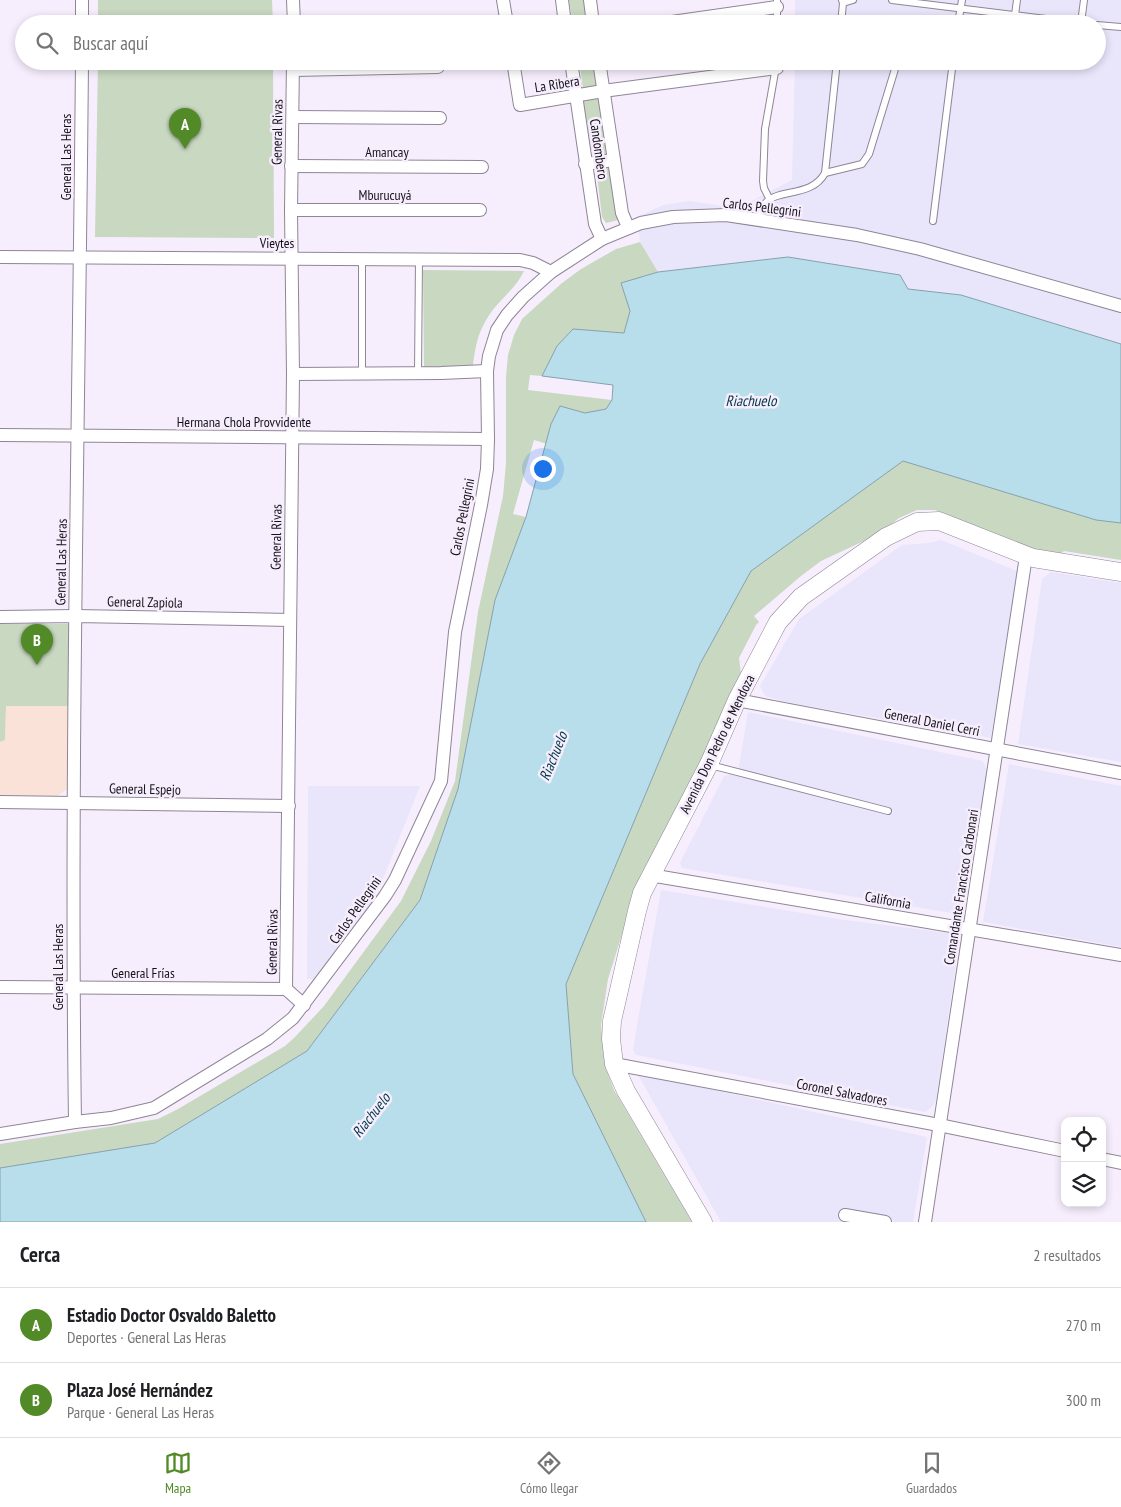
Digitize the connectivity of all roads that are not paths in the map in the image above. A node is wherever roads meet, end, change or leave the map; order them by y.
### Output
1 (82, 0) edge
2 (293, 0) edge
3 (503, 0) edge
4 (562, 0) edge
5 (590, 0) edge
6 (854, 0) edge
7 (892, 0) edge
8 (962, 0) edge
9 (1017, 0) edge
10 (1084, 0) edge
11 (842, 2) edge
12 (777, 4) edge
13 (961, 8) junction
14 (82, 15) edge
15 (294, 15) edge
16 (506, 15) edge
17 (564, 15) edge
18 (592, 15) edge
19 (712, 15) edge
20 (841, 15) edge
21 (960, 15) edge
22 (1015, 15) joint
23 (1082, 15) edge
24 (1106, 26) edge
25 (1121, 27) edge
26 (82, 70) edge
27 (293, 70) edge
28 (514, 70) edge
29 (572, 70) edge
30 (600, 70) edge
31 (744, 70) edge
32 (776, 70) edge
33 (836, 70) edge
34 (895, 70) edge
35 (951, 70) edge
36 (603, 91) junction
37 (576, 96) junction
38 (292, 118) junction
39 (440, 118) dead end
40 (614, 160) junction
41 (586, 164) junction
42 (291, 166) junction
43 (482, 167) dead end
44 (825, 173) junction
45 (770, 200) junction
46 (291, 210) junction
47 (480, 210) dead end
48 (759, 220) junction
49 (933, 221) dead end
50 (628, 228) junction
51 (602, 239) junction
52 (0, 257) edge
53 (80, 257) junction
54 (292, 258) junction
55 (362, 259) junction
56 (419, 259) junction
57 (551, 272) junction
58 (1121, 306) edge
59 (487, 371) junction
60 (418, 373) junction
61 (293, 374) junction
62 (362, 374) junction
63 (0, 435) edge
64 (78, 435) junction
65 (292, 437) junction
66 (488, 439) junction
67 (1026, 556) junction
68 (1121, 572) edge
69 (76, 616) junction
70 (0, 617) edge
71 (290, 620) junction
72 (737, 700) junction
73 (997, 750) junction
74 (709, 764) junction
75 (1121, 773) edge
76 (0, 802) edge
77 (74, 802) junction
78 (289, 806) junction
79 (888, 811) dead end
80 (650, 875) junction
81 (970, 929) junction
82 (1121, 955) edge
83 (0, 987) edge
84 (73, 988) junction
85 (286, 989) junction
86 (304, 1005) junction
87 (614, 1064) junction
88 (75, 1122) junction
89 (939, 1125) junction
90 (0, 1134) edge
91 (1061, 1150) edge
92 (1106, 1160) edge
93 (1121, 1162) edge
94 (845, 1215) dead end
95 (703, 1222) edge
96 (885, 1222) edge
97 (925, 1222) edge

1 - 14 street
2 - 15 street
3 - 16 street
4 - 17 street
5 - 18 street
6 - 11 lane
7 - 13 lane
8 - 13 lane
9 - 22 lane
10 - 23 lane
11 - 20 lane
12 - 19 street
13 - 21 lane
13 - 22 lane
24 - 25 lane
26 - 53 street, General Las Heras
27 - 38 street, General Rivas
28 - 37 street, La Ribera
29 - 37 street, Candombero
30 - 36 street, Candombero
31 - 36 street, La Ribera
32 - 45 lane
33 - 44 lane
34 - 44 lane
35 - 49 lane
36 - 37 street, La Ribera
36 - 40 street, Candombero
37 - 41 street, Candombero
38 - 39 street
38 - 42 street, General Rivas
40 - 41 street
40 - 50 street, Candombero
41 - 51 street, Candombero
42 - 43 street, Amancay
42 - 46 street, General Rivas
44 - 45 lane
45 - 48 lane
46 - 47 street, Mburucuyá
46 - 54 street, General Rivas
48 - 50 street, Carlos Pellegrini
48 - 58 street, Carlos Pellegrini
50 - 51 street, Carlos Pellegrini
51 - 57 street, Carlos Pellegrini
52 - 53 street, Vieytes
53 - 54 street, Vieytes
53 - 64 street, General Las Heras
54 - 55 street, Vieytes
54 - 61 street, General Rivas
55 - 56 street, Vieytes
55 - 62 lane
56 - 57 street, Vieytes
56 - 60 lane
57 - 59 street, Carlos Pellegrini
59 - 60 street
59 - 66 street, Carlos Pellegrini
60 - 62 street
61 - 62 street
61 - 65 street, General Rivas
63 - 64 street, Hermana Chola Provvidente
64 - 65 street, Hermana Chola Provvidente
64 - 69 street, General Las Heras
65 - 66 street, Hermana Chola Provvidente
65 - 71 street, General Rivas
66 - 86 street, Carlos Pellegrini
67 - 68 main road, Avenida Don Pedro de Mendoza
67 - 72 main road, Avenida Don Pedro de Mendoza
67 - 73 street, Comandante Francisco Carbonari
69 - 70 street, General Zapiola
69 - 71 street, General Zapiola
69 - 77 street, General Las Heras
71 - 78 street, General Rivas
72 - 73 street, General Daniel Cerri
72 - 74 main road, Avenida Don Pedro de Mendoza
73 - 75 street, General Daniel Cerri
73 - 81 street, Comandante Francisco Carbonari
74 - 79 lane
74 - 80 main road, Avenida Don Pedro de Mendoza
76 - 77 street, General Espejo
77 - 78 street, General Espejo
77 - 84 street, General Las Heras
78 - 85 street, General Rivas
80 - 81 street, California
80 - 87 main road, Avenida Don Pedro de Mendoza
81 - 82 street, California
81 - 89 street, Comandante Francisco Carbonari
83 - 84 street, General Frías
84 - 85 street, General Frías
84 - 88 street, General Las Heras
85 - 86 street, General Rivas
86 - 88 street, Carlos Pellegrini
87 - 89 street, Coronel Salvadores
87 - 95 main road, Avenida Don Pedro de Mendoza
88 - 90 street, Carlos Pellegrini
89 - 91 street, Coronel Salvadores
89 - 97 street, Comandante Francisco Carbonari
92 - 93 street
94 - 96 street

